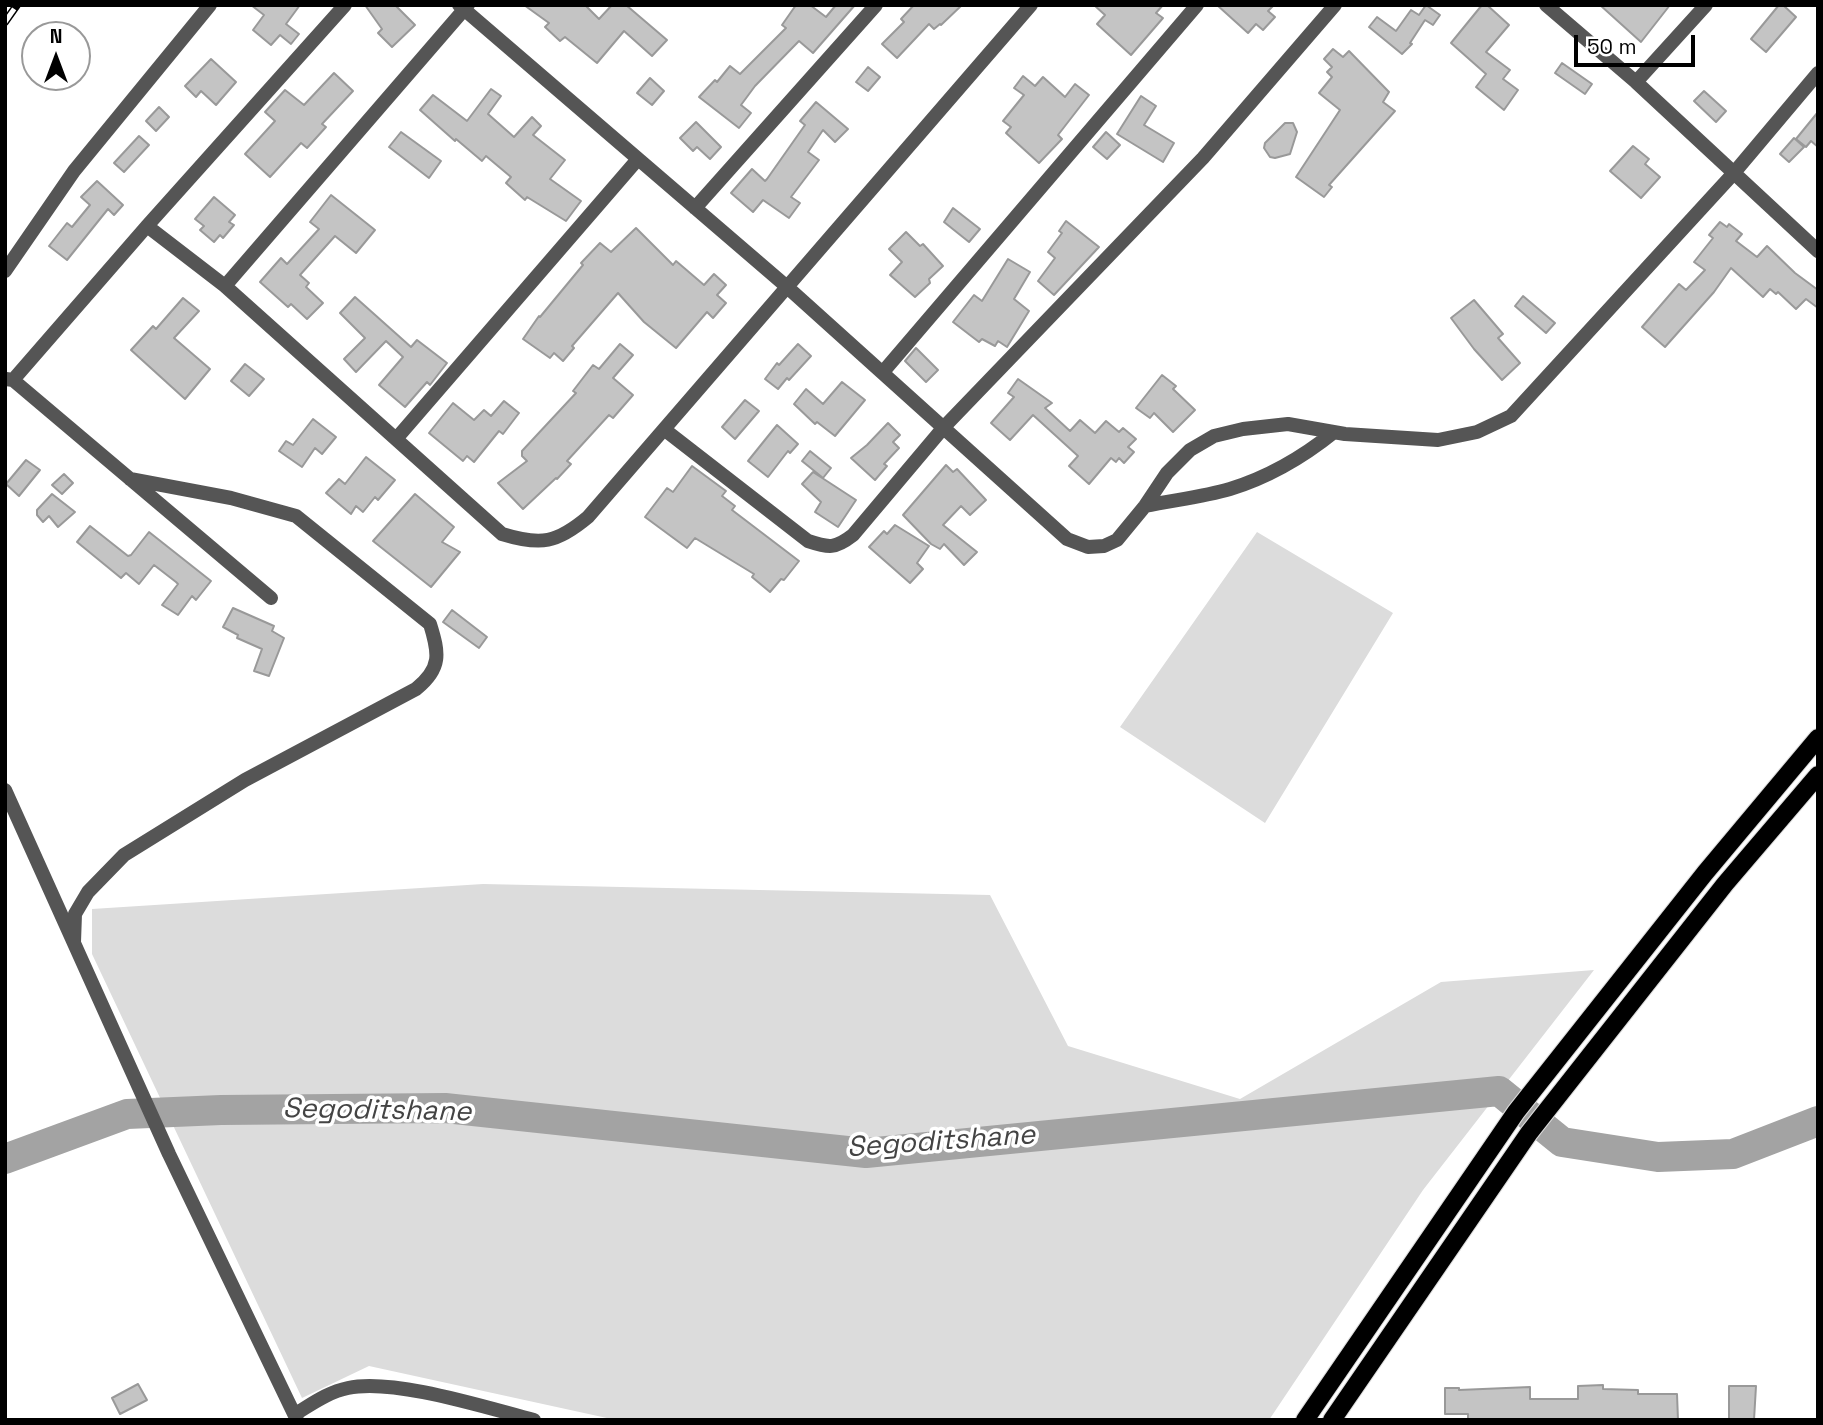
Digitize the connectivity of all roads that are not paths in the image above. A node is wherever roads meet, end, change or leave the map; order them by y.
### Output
1 (210, 5) edge
2 (345, 5) edge
3 (876, 5) edge
4 (1031, 5) edge
5 (1197, 5) edge
6 (1335, 5) edge
7 (1546, 5) edge
8 (1706, 5) edge
9 (463, 7) edge
10 (1818, 73) edge
11 (1636, 82) junction
12 (638, 159) junction
13 (1733, 174) junction
14 (695, 208) junction
15 (147, 226) junction
16 (1818, 251) edge
17 (5, 271) edge
18 (225, 286) junction
19 (786, 286) junction
20 (883, 372) junction
21 (9, 379) edge
22 (944, 427) junction
23 (665, 430) junction
24 (1335, 432) junction
25 (396, 439) junction
26 (130, 479) junction
27 (1145, 506) junction
28 (271, 598) dead end
29 (1818, 738) edge
30 (1818, 775) edge
31 (5, 790) edge
32 (74, 942) junction
33 (296, 1417) edge
34 (534, 1420) edge
35 (1305, 1420) edge
36 (1332, 1420) edge

1 - 17 street
2 - 15 street
3 - 14 street
4 - 19 street
5 - 20 street
6 - 22 street
7 - 11 street
8 - 11 street
9 - 12 street
9 - 18 street
10 - 13 street
11 - 13 street
12 - 14 street
12 - 25 street
13 - 16 street
13 - 24 street
14 - 19 street
15 - 18 street
15 - 21 street
18 - 25 street
19 - 20 street
19 - 23 street
20 - 22 street
21 - 26 street
22 - 23 street
22 - 27 street
23 - 25 street
24 - 27 street
24 - 27 street
26 - 28 street
26 - 32 street
29 - 35 main road
30 - 36 main road
31 - 32 street
32 - 33 street
33 - 34 street

